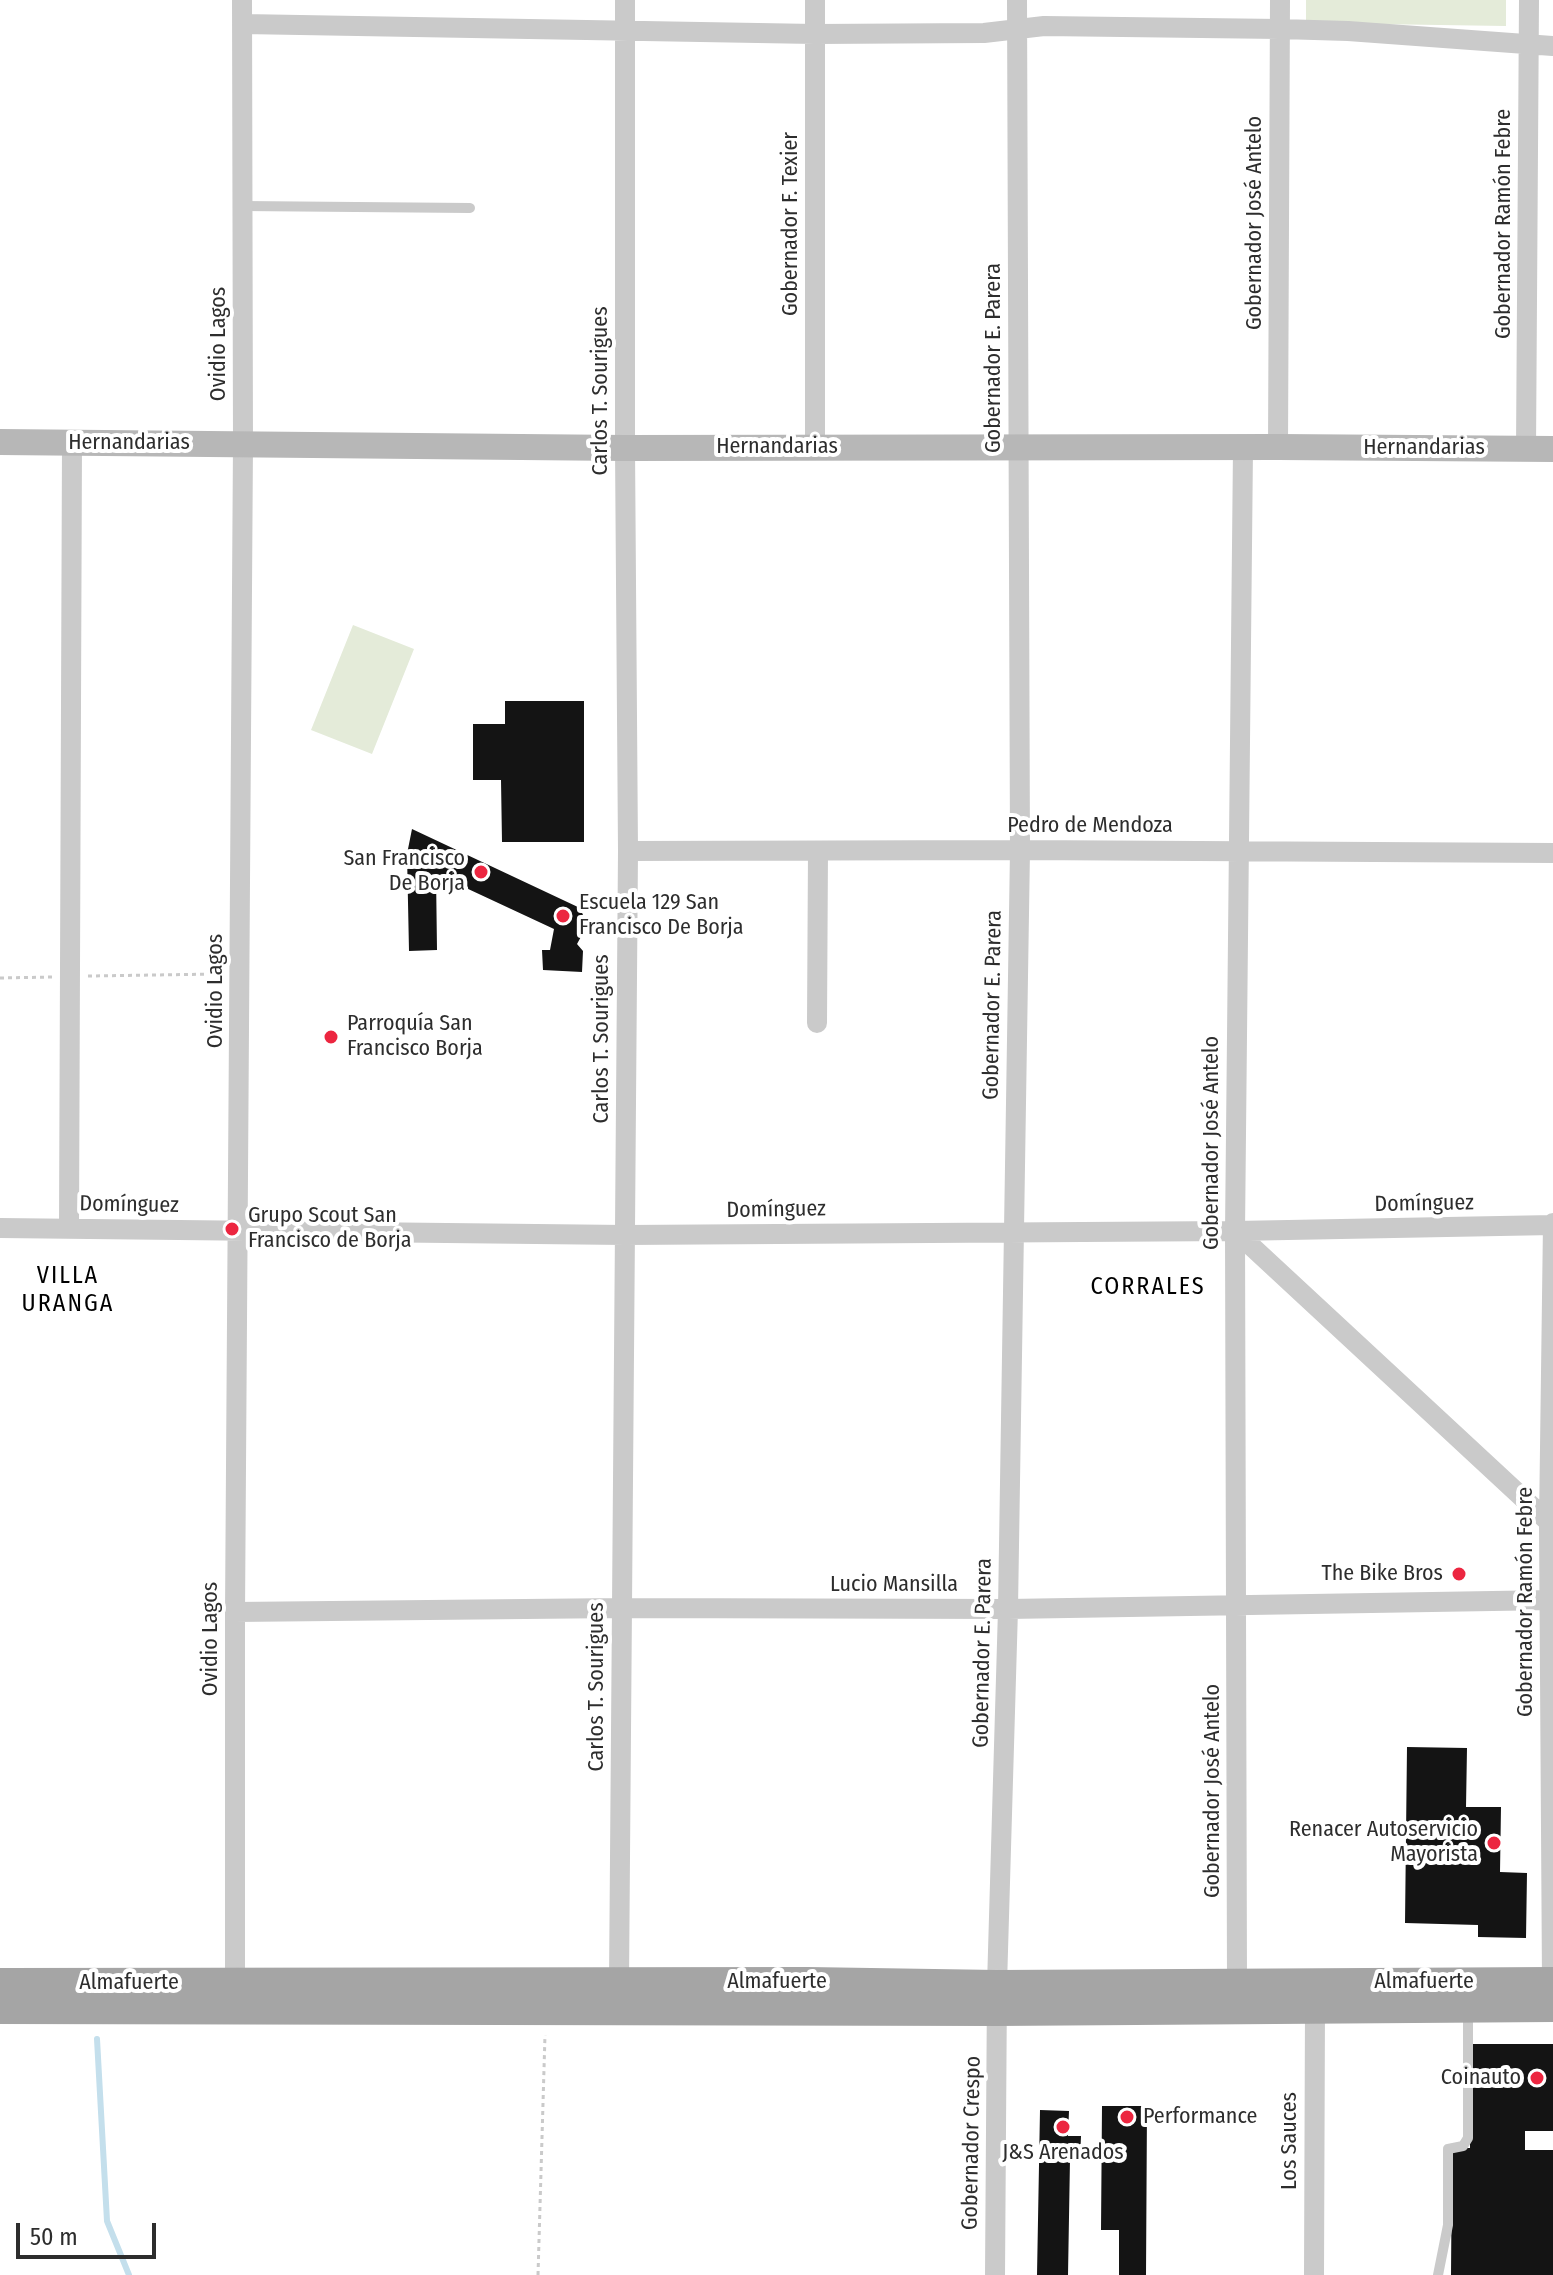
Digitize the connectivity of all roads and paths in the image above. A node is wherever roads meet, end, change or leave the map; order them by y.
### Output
1 (242, 0) edge
2 (625, 0) edge
3 (815, 0) edge
4 (1017, 0) edge
5 (1280, 0) edge
6 (1529, 0) edge
7 (243, 24) junction
8 (1017, 29) junction
9 (1280, 29) junction
10 (626, 31) junction
11 (815, 34) junction
12 (1529, 45) junction
13 (1553, 46) edge
14 (242, 206) junction
15 (470, 208) dead end
16 (0, 442) edge
17 (72, 443) junction
18 (243, 443) junction
19 (815, 447) junction
20 (1278, 447) junction
21 (625, 448) junction
22 (1019, 448) junction
23 (1243, 448) junction
24 (1526, 449) junction
25 (1553, 449) edge
26 (1020, 850) junction
27 (628, 851) junction
28 (818, 851) junction
29 (1237, 851) junction
30 (1553, 853) edge
31 (240, 973) junction
32 (70, 977) junction
33 (0, 978) edge
34 (817, 1023) dead end
35 (1553, 1224) edge
36 (0, 1228) edge
37 (69, 1228) junction
38 (238, 1230) junction
39 (1235, 1231) junction
40 (1013, 1232) junction
41 (625, 1235) junction
42 (1551, 1524) edge
43 (1551, 1600) edge
44 (1237, 1604) junction
45 (621, 1608) junction
46 (1008, 1609) junction
47 (235, 1612) junction
48 (0, 1983) edge
49 (235, 1983) junction
50 (619, 1983) junction
51 (1237, 1983) junction
52 (1553, 1990) edge
53 (997, 1998) junction
54 (1315, 2007) junction
55 (1468, 2008) junction
56 (0, 2009) edge
57 (546, 2010) junction
58 (538, 2275) edge
59 (995, 2275) edge
60 (1314, 2275) edge
61 (1438, 2275) edge

1 - 7 street, Ovidio Lagos
2 - 10 street, Carlos T. Sourigues
3 - 11 street, Gobernador F. Texier
4 - 8 street, Gobernador E. Parera
5 - 9 street, Gobernador José Antelo
6 - 12 street, Gobernador Ramón Febre
7 - 10 street
7 - 14 street, Ovidio Lagos
8 - 9 street
8 - 11 street
8 - 22 street, Gobernador E. Parera
9 - 12 street
9 - 20 street, Gobernador José Antelo
10 - 11 street
10 - 21 street, Carlos T. Sourigues
11 - 19 street, Gobernador F. Texier
12 - 13 street
12 - 24 street, Gobernador Ramón Febre
14 - 15 lane
14 - 18 street, Ovidio Lagos
16 - 17 street, Hernandarias
17 - 18 street, Hernandarias
17 - 32 street
18 - 21 street, Hernandarias
18 - 31 street, Ovidio Lagos
19 - 21 street, Hernandarias
19 - 22 street, Hernandarias
20 - 23 street, Hernandarias
20 - 24 street, Hernandarias
21 - 27 street, Carlos T. Sourigues
22 - 23 street, Hernandarias
22 - 26 street, Gobernador E. Parera
23 - 29 street, Gobernador José Antelo
24 - 25 street, Hernandarias
26 - 28 street, Pedro de Mendoza
26 - 29 street, Pedro de Mendoza
26 - 40 street, Gobernador E. Parera
27 - 28 street, Pedro de Mendoza
27 - 41 street, Carlos T. Sourigues
28 - 34 street
29 - 30 street, Pedro de Mendoza
29 - 39 street, Gobernador José Antelo
31 - 32 path
31 - 38 street, Ovidio Lagos
32 - 33 path
32 - 37 street
35 - 39 street, Domínguez
35 - 42 street, Gobernador Ramón Febre
36 - 37 street, Domínguez
37 - 38 street, Domínguez
38 - 41 street, Domínguez
38 - 47 street, Ovidio Lagos
39 - 40 street, Domínguez
39 - 42 street
39 - 44 street, Gobernador José Antelo
40 - 41 street, Domínguez
40 - 46 street, Gobernador E. Parera
41 - 45 street, Carlos T. Sourigues
42 - 43 street, Gobernador Ramón Febre
43 - 44 street, Lucio Mansilla
43 - 52 street, Gobernador Ramón Febre
44 - 46 street, Lucio Mansilla
44 - 51 street, Gobernador José Antelo
45 - 46 street, Lucio Mansilla
45 - 47 street, Lucio Mansilla
45 - 50 street, Carlos T. Sourigues
46 - 53 street, Gobernador E. Parera
47 - 49 street, Ovidio Lagos
48 - 49 main road, Almafuerte
49 - 50 main road, Almafuerte
50 - 53 main road, Almafuerte
51 - 52 main road, Almafuerte
51 - 53 main road, Almafuerte
52 - 55 main road, Almafuerte
53 - 54 main road, Almafuerte
53 - 57 main road, Almafuerte
53 - 59 street, Gobernador Crespo
54 - 55 main road, Almafuerte
54 - 60 street, Los Sauces
55 - 61 lane
56 - 57 main road, Almafuerte
57 - 58 path

